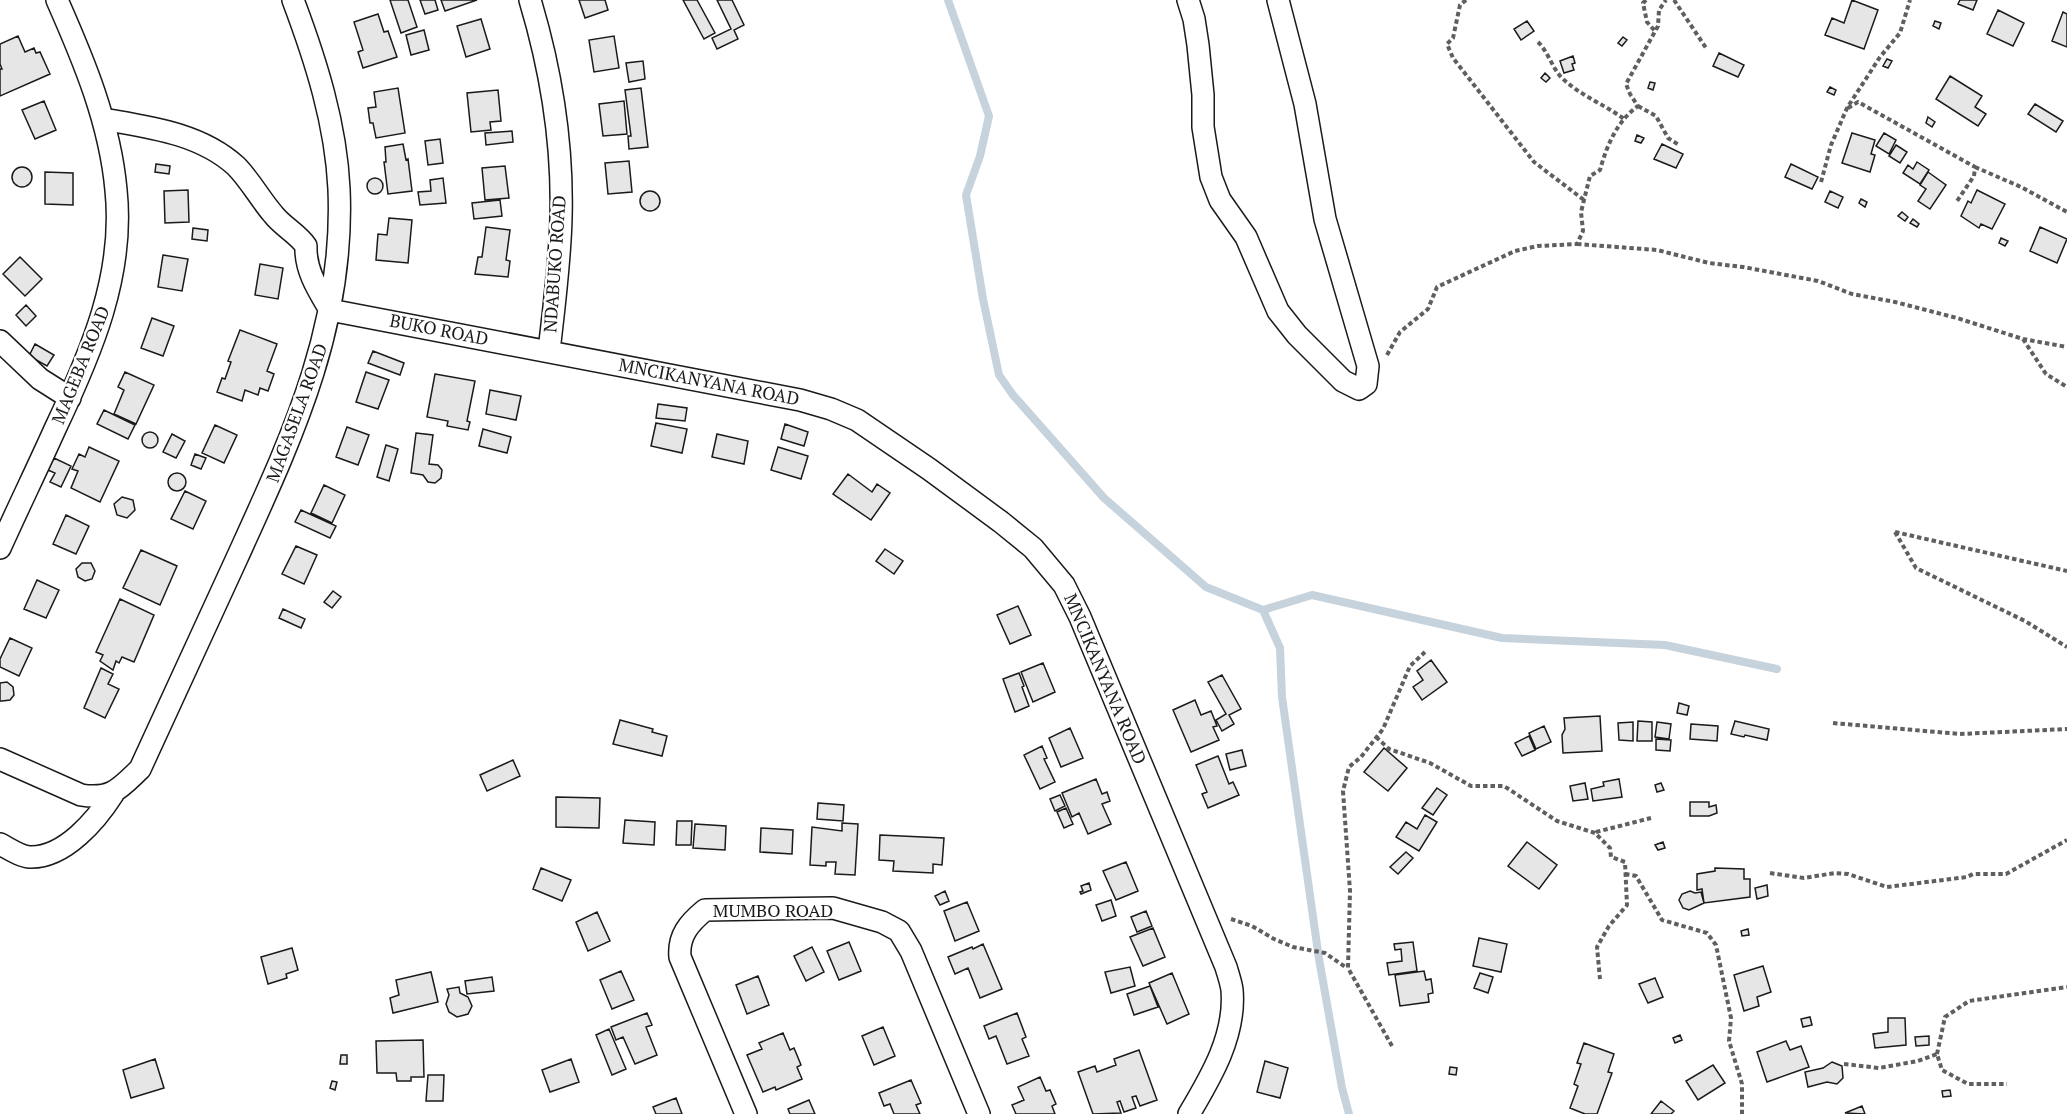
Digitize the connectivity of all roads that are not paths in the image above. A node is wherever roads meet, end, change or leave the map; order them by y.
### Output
1 (57, 0) edge
2 (293, 0) edge
3 (530, 0) edge
4 (1188, 0) edge
5 (1278, 0) edge
6 (103, 119) junction
7 (330, 310) junction
8 (0, 342) edge
9 (549, 351) junction
10 (70, 398) junction
11 (0, 548) edge
12 (0, 759) edge
13 (113, 794) junction
14 (0, 844) edge
15 (746, 1114) edge
16 (979, 1114) edge
17 (1189, 1114) edge

1 - 6 street, MAGEBA ROAD
2 - 7 street, MAGASELA ROAD
3 - 9 street, NDABUKO ROAD
4 - 5 street
6 - 7 street
6 - 10 street, MAGEBA ROAD
7 - 9 street, BUKO ROAD
7 - 13 street, MAGASELA ROAD
8 - 10 street
9 - 17 street, MNCIKANYANA ROAD
10 - 11 street, MAGEBA ROAD
12 - 13 street
13 - 14 street
15 - 16 street, MUMBO ROAD

